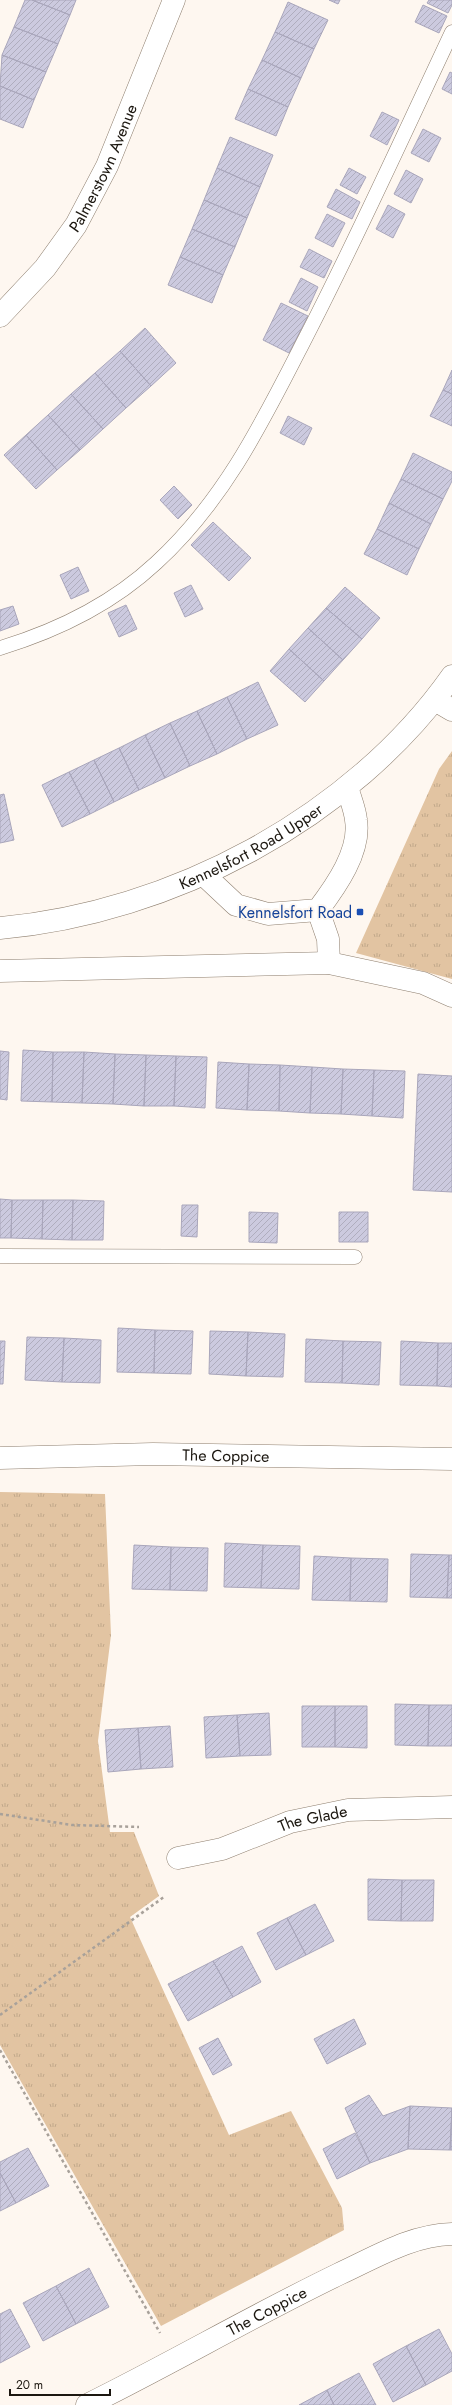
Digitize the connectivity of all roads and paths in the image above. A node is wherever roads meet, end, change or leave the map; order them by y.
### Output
1 (174, 0) edge
2 (452, 32) edge
3 (0, 316) edge
4 (0, 648) edge
5 (452, 676) edge
6 (444, 705) edge
7 (347, 787) junction
8 (204, 875) junction
9 (318, 910) junction
10 (0, 928) edge
11 (329, 963) junction
12 (0, 971) edge
13 (452, 996) edge
14 (0, 1256) edge
15 (354, 1257) dead end
16 (0, 1458) edge
17 (452, 1459) edge
18 (452, 1807) edge
19 (0, 1814) edge
20 (139, 1827) dead end
21 (178, 1858) dead end
22 (164, 1897) dead end
23 (0, 2015) edge
24 (0, 2050) edge
25 (452, 2234) edge
26 (160, 2333) dead end
27 (87, 2405) edge

1 - 3 street, Palmerstown Avenue
2 - 4 lane
5 - 6 street, Kennelsfort Road Upper
6 - 7 street, Kennelsfort Road Upper
7 - 8 street, Kennelsfort Road Upper
7 - 9 street
8 - 9 street
8 - 10 street, Kennelsfort Road Upper
9 - 11 street
11 - 12 street
11 - 13 street
14 - 15 lane
16 - 17 street, The Coppice
18 - 21 street, The Glade
19 - 20 path
22 - 23 path
24 - 26 path
25 - 27 street, The Coppice

